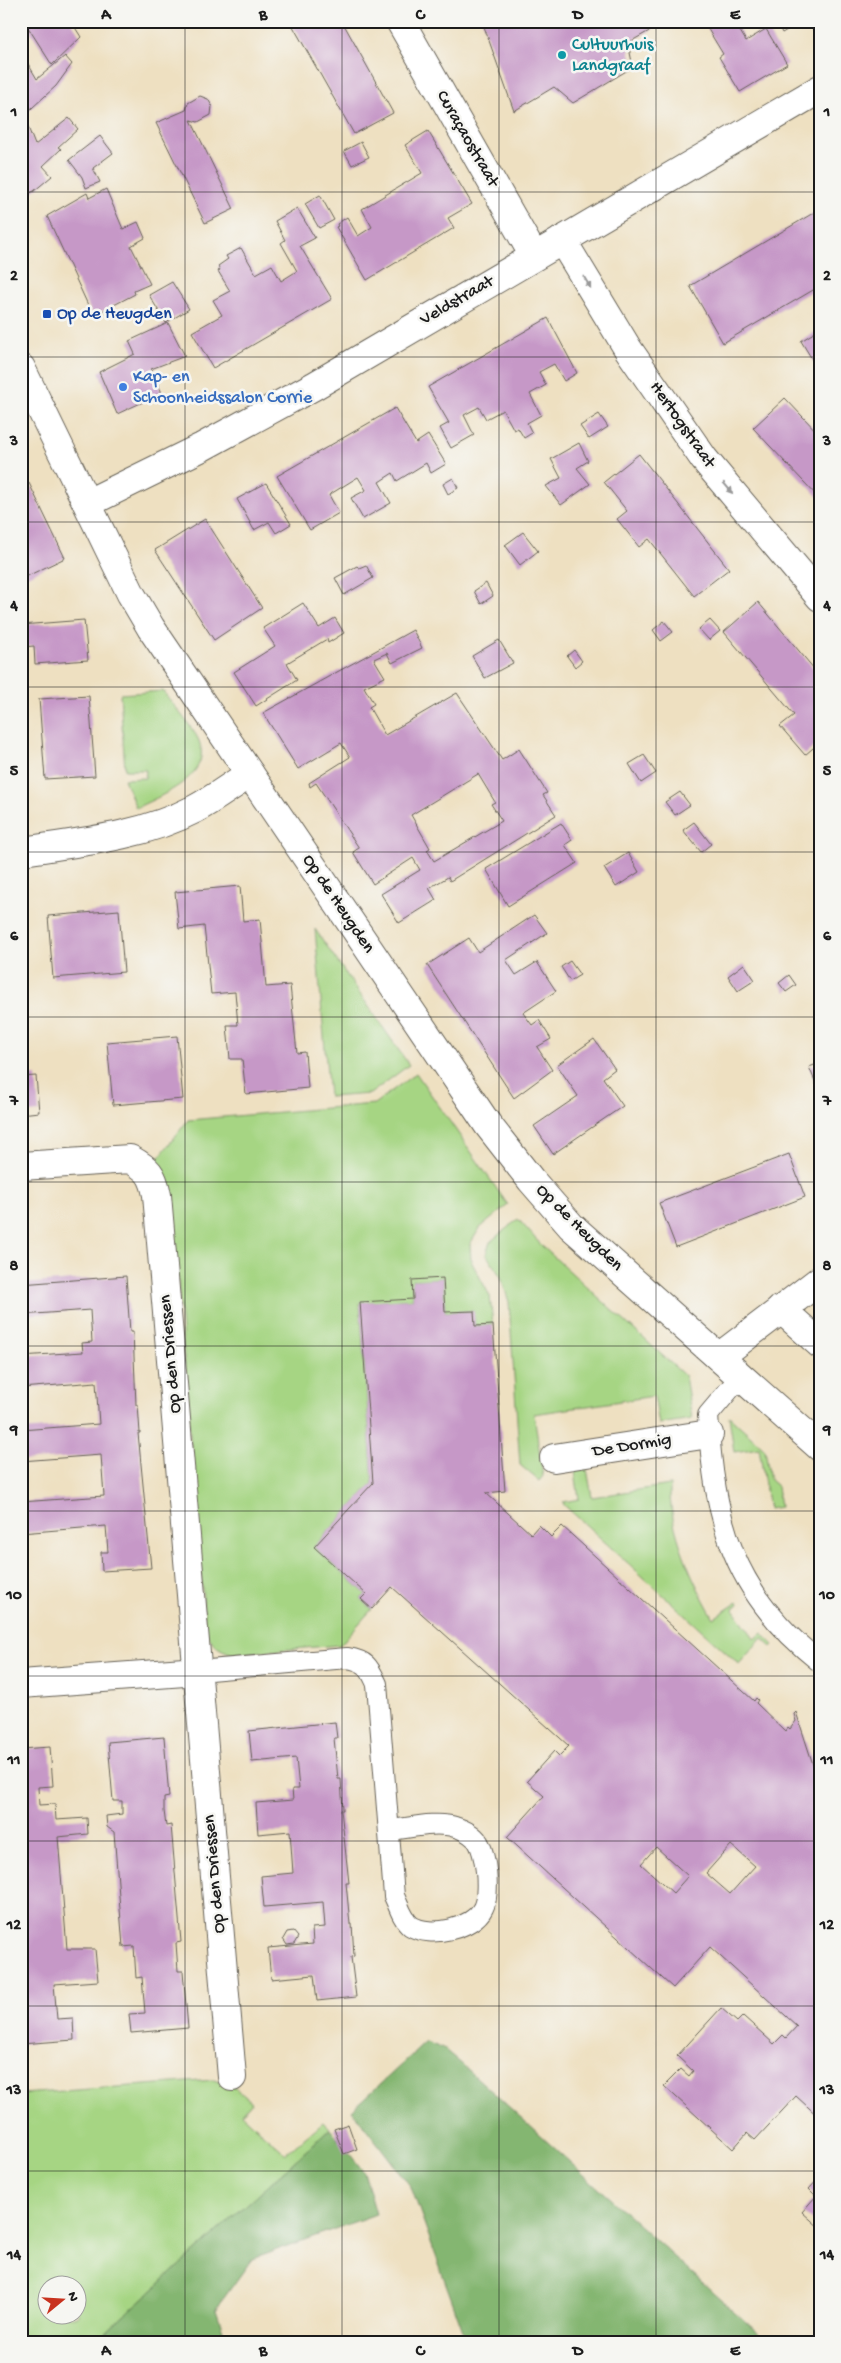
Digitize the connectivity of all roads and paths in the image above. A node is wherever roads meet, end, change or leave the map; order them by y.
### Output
1 (400, 21) edge
2 (820, 89) edge
3 (562, 240) junction
4 (534, 256) junction
5 (21, 368) edge
6 (88, 503) junction
7 (820, 597) edge
8 (250, 774) junction
9 (21, 851) edge
10 (21, 1166) edge
11 (820, 1280) edge
12 (782, 1309) junction
13 (820, 1344) edge
14 (719, 1357) junction
15 (740, 1377) junction
16 (709, 1434) junction
17 (820, 1447) edge
18 (554, 1458) dead end
19 (820, 1662) edge
20 (198, 1670) junction
21 (21, 1684) edge
22 (390, 1830) junction
23 (232, 2077) dead end

1 - 4 street, Curaçaostraat
2 - 3 street, Veldstraat
3 - 4 street, Veldstraat
3 -> 7 street, Hertogstraat
4 - 6 street, Veldstraat
5 - 6 street, Op de Heugden
6 - 8 street, Op de Heugden
8 - 9 street
8 - 14 street, Op de Heugden
10 - 20 street, Op den Driessen
11 - 12 street
12 - 13 street
12 - 14 street
14 - 15 street, Op de Heugden
15 - 16 lane
15 - 17 street, Op de Heugden
16 - 18 street, De Dormig
16 - 19 lane
20 - 21 street
20 - 22 lane
20 - 23 street, Op den Driessen
22 - 22 lane

